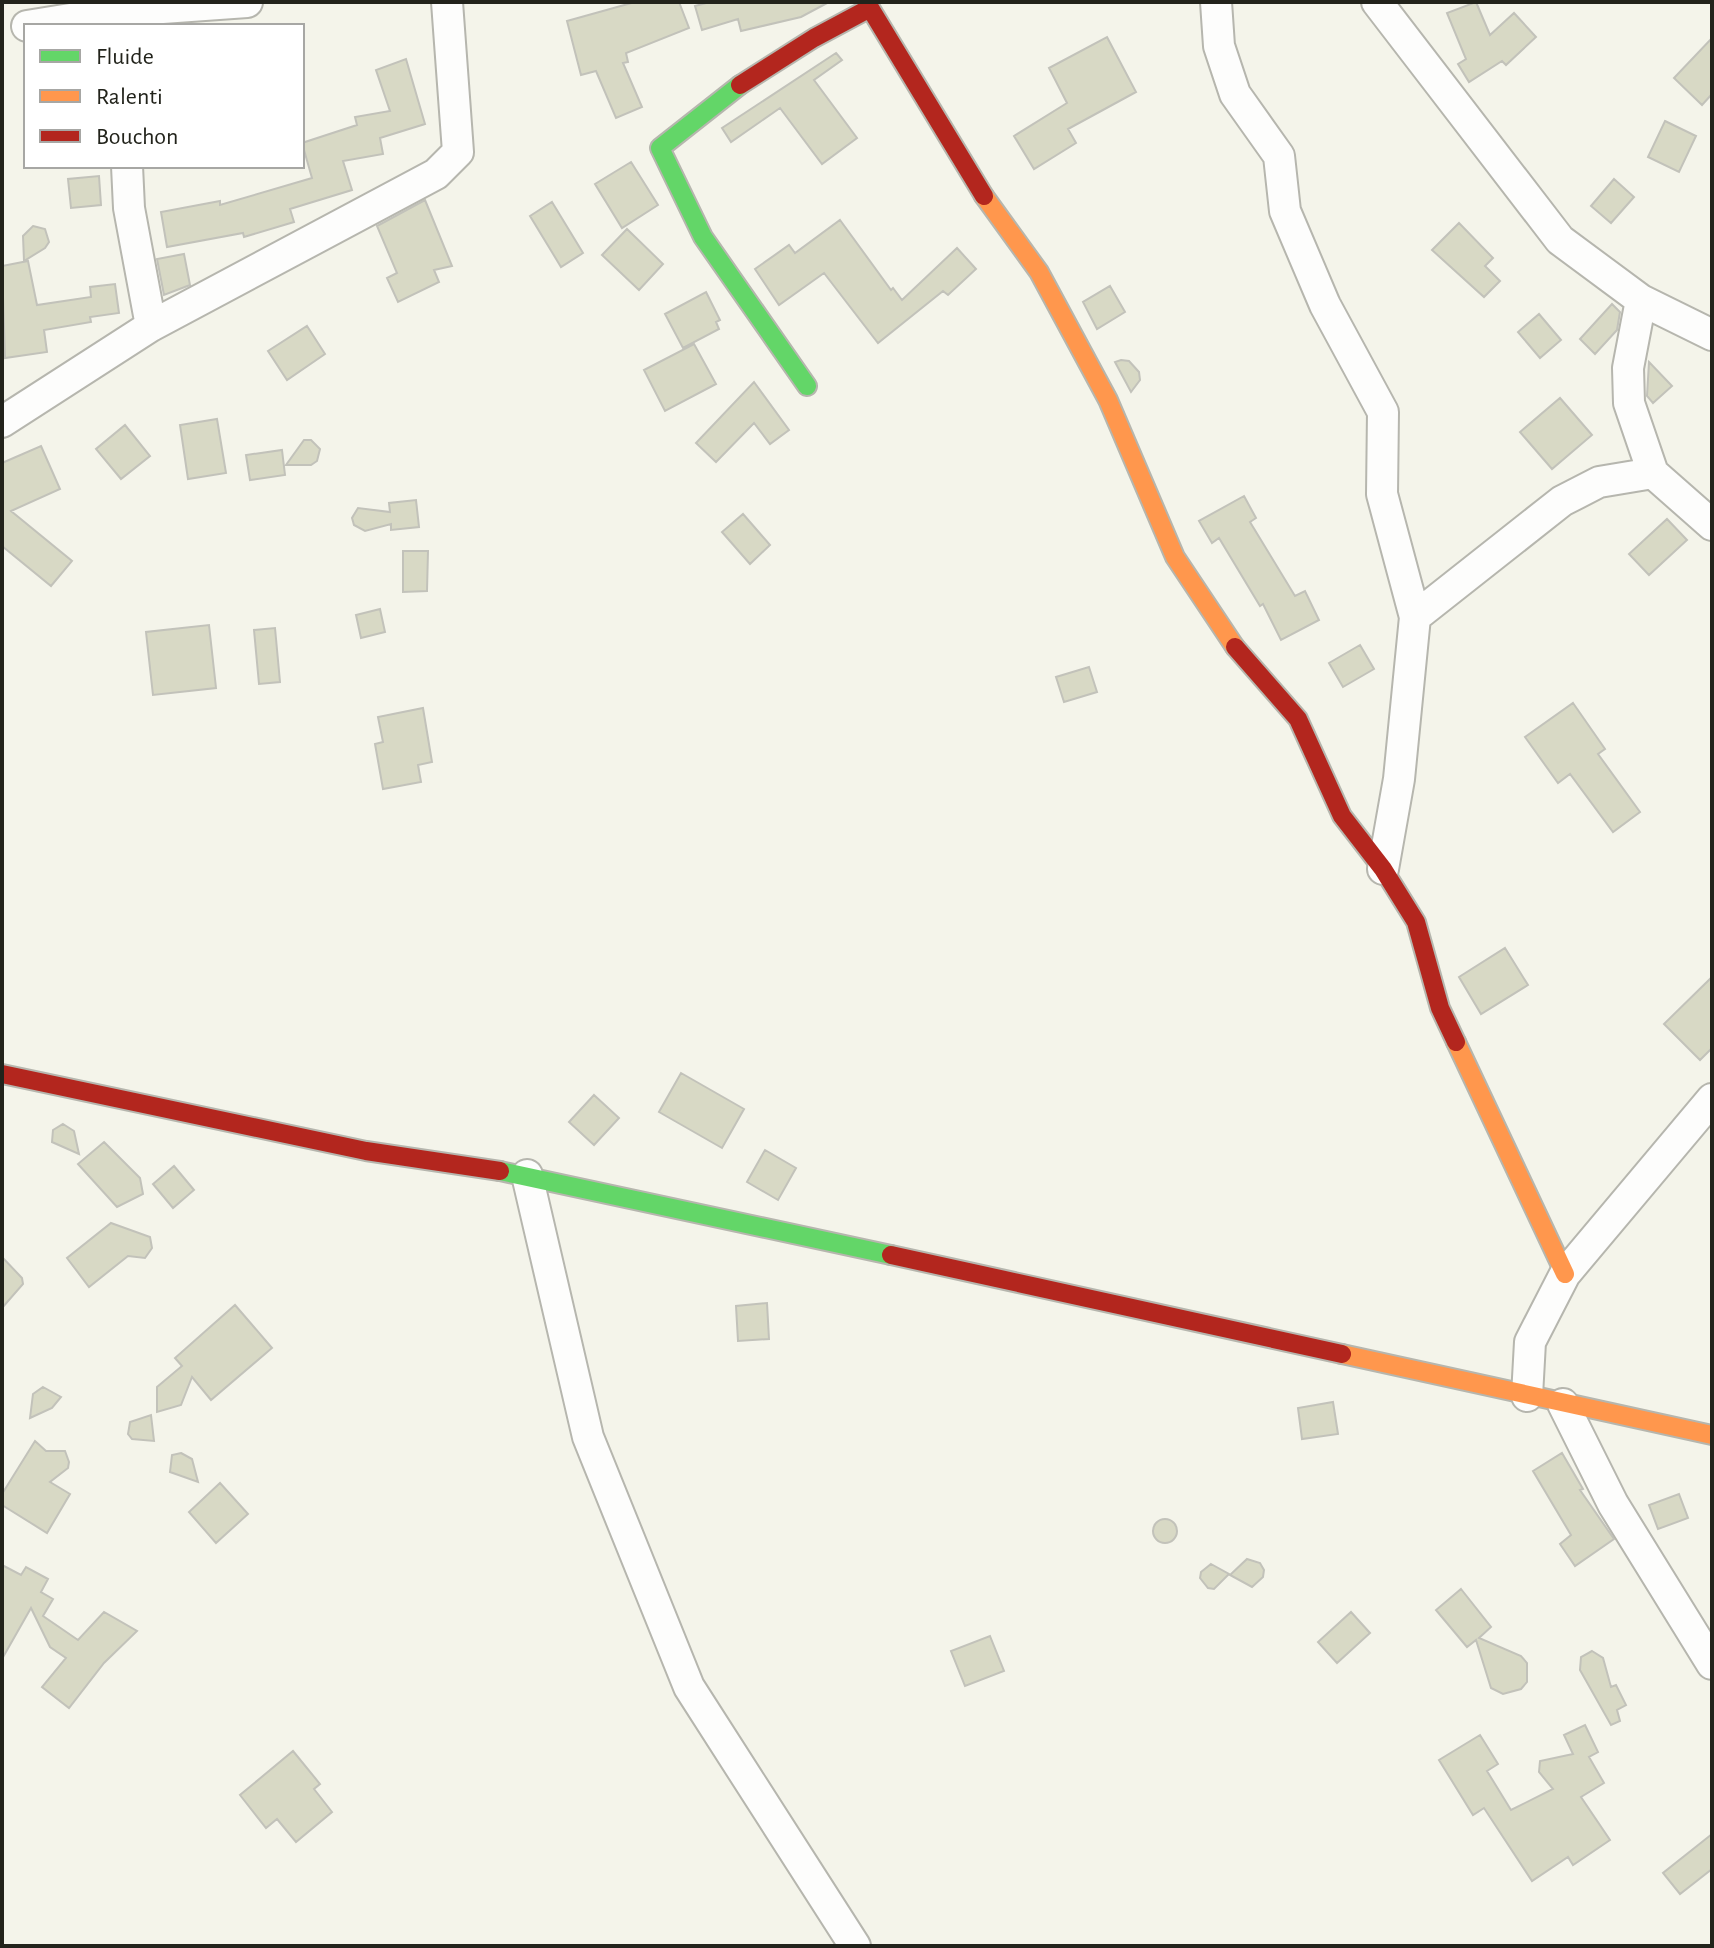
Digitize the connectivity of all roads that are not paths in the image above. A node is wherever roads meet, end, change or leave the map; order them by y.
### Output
1 (247, 2) edge
2 (447, 2) edge
3 (1216, 2) edge
4 (1377, 2) edge
5 (119, 13) edge
6 (40, 24) edge
7 (24, 26) edge
8 (2, 30) edge
9 (127, 168) edge
10 (1641, 300) junction
11 (151, 326) junction
12 (1712, 335) edge
13 (807, 386) dead end
14 (2, 422) edge
15 (1653, 473) junction
16 (1712, 525) edge
17 (1415, 617) junction
18 (1383, 869) junction
19 (2, 1074) edge
20 (1712, 1099) edge
21 (527, 1175) junction
22 (1565, 1274) junction
23 (1527, 1396) junction
24 (1563, 1404) junction
25 (1712, 1435) edge
26 (1712, 1664) edge
27 (855, 1946) edge

1 - 5 street
2 - 11 street
3 - 17 street
4 - 10 street
5 - 6 street
7 - 8 street
9 - 11 street
10 - 12 street
10 - 15 street
11 - 14 street
13 - 18 street
15 - 16 street
15 - 17 street
17 - 18 street
18 - 22 street
19 - 21 street
20 - 22 street
21 - 23 street
21 - 27 street
22 - 23 street
23 - 24 street
24 - 25 street
24 - 26 street

